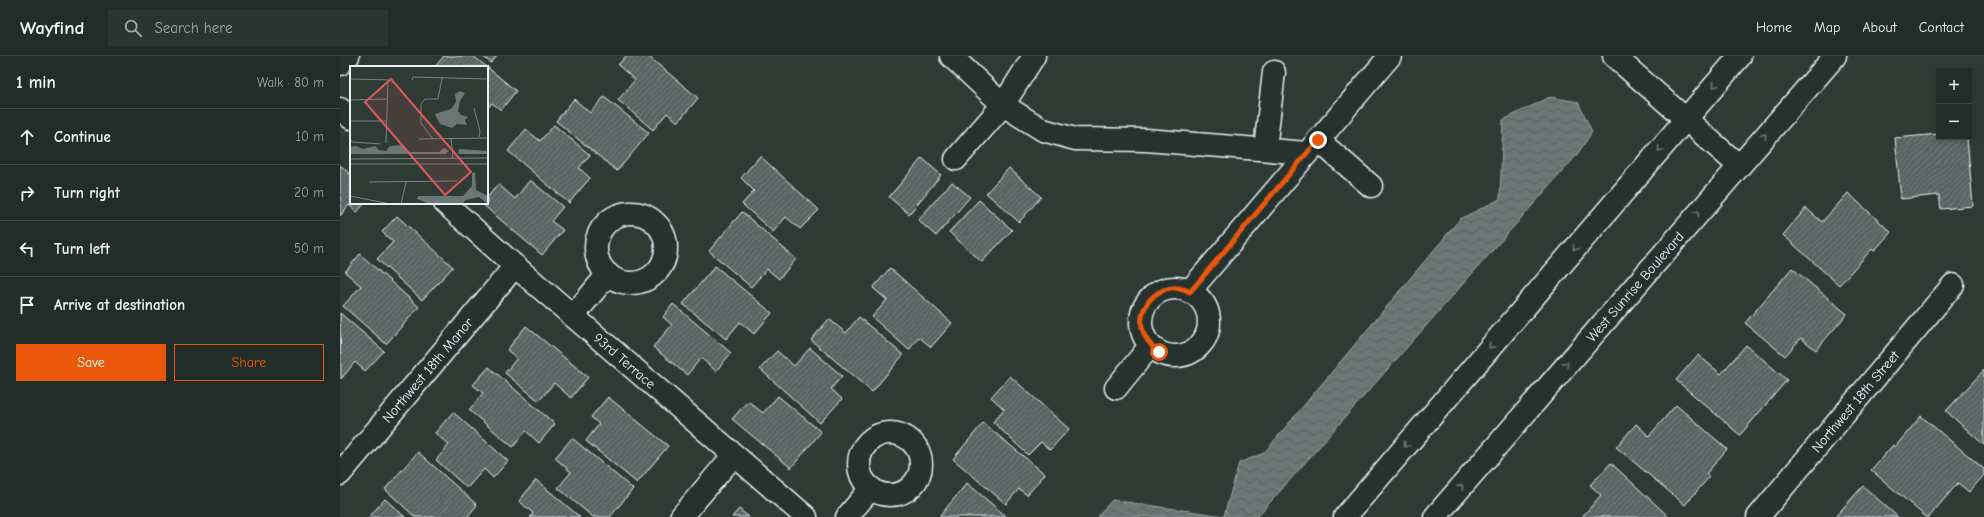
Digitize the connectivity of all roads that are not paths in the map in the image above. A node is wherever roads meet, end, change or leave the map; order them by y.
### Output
1 (348, 56) edge
2 (951, 56) edge
3 (1034, 56) edge
4 (1390, 56) edge
5 (1614, 56) edge
6 (1740, 56) edge
7 (1835, 56) edge
8 (340, 64) edge
9 (1274, 72) dead end
10 (1002, 105) junction
11 (340, 109) edge
12 (350, 117) edge
13 (1685, 119) junction
14 (1313, 146) junction
15 (1265, 149) junction
16 (956, 159) dead end
17 (1738, 165) junction
18 (1371, 186) dead end
19 (446, 204) edge
20 (515, 266) junction
21 (608, 274) dead end
22 (1953, 285) dead end
23 (1190, 292) junction
24 (573, 316) junction
25 (1150, 346) junction
26 (1116, 388) dead end
27 (734, 455) junction
28 (340, 474) edge
29 (871, 488) dead end
30 (681, 517) edge
31 (806, 517) edge
32 (847, 517) edge
33 (1345, 517) edge
34 (1436, 517) edge
35 (1758, 517) edge

1 - 8 main road
2 - 10 main road
3 - 10 main road
4 - 14 main road
5 - 13 main road
6 -> 13 main road
17 -> 7 main road, West Sunrise Boulevard
9 - 15 main road
10 - 15 main road
10 - 16 main road
11 - 12 main road
13 - 17 main road
13 -> 33 main road
14 - 15 main road
14 - 18 main road
14 - 23 main road
34 -> 17 main road, West Sunrise Boulevard
19 - 20 main road, 93rd Terrace
20 - 24 main road, 93rd Terrace
20 - 28 main road, Northwest 18th Manor
21 - 24 main road
22 - 35 main road, Northwest 18th Street
23 - 25 main road
23 - 25 main road
24 - 27 main road, 93rd Terrace
25 - 26 main road
27 - 30 main road
27 - 31 main road, 93rd Terrace
29 - 32 main road

